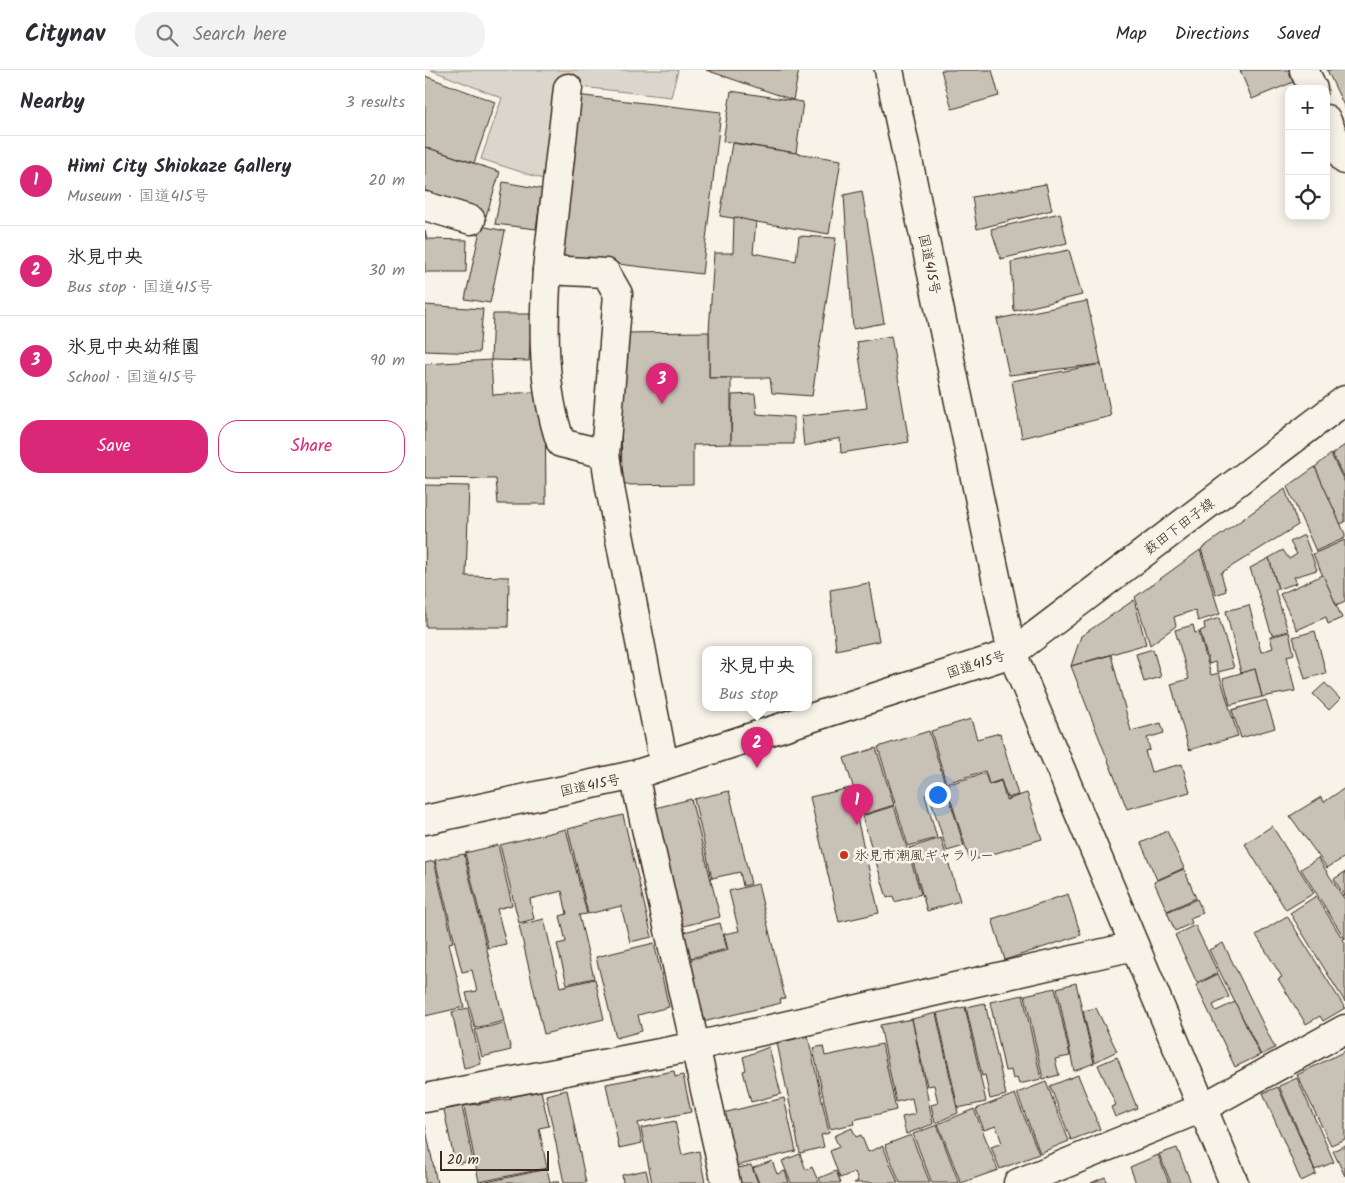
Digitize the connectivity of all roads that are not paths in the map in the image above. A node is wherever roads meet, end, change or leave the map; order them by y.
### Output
1 (889, 70) edge
2 (1304, 70) edge
3 (1311, 85) edge
4 (568, 88) dead end
5 (1330, 128) edge
6 (1345, 160) edge
7 (425, 206) edge
8 (471, 220) dead end
9 (547, 270) junction
10 (1345, 400) edge
11 (605, 454) junction
12 (1013, 653) junction
13 (664, 765) junction
14 (634, 775) junction
15 (425, 820) edge
16 (1133, 946) junction
17 (1345, 1029) edge
18 (696, 1046) junction
19 (425, 1098) edge
20 (1202, 1108) junction
21 (726, 1183) edge
22 (1018, 1183) edge
23 (1234, 1183) edge

1 - 12 main road, 国道415号
2 - 3 main road
4 - 9 main road
5 - 6 main road
7 - 8 main road
9 - 11 main road
9 - 11 main road
10 - 12 main road, 薮田下田子線
11 - 13 main road
12 - 13 main road, 国道415号
12 - 16 main road
13 - 14 main road, 国道415号
14 - 15 main road, 国道415号
14 - 18 main road
16 - 18 main road
16 - 20 main road
17 - 20 main road
18 - 19 main road
18 - 21 main road
20 - 22 main road
20 - 23 main road

